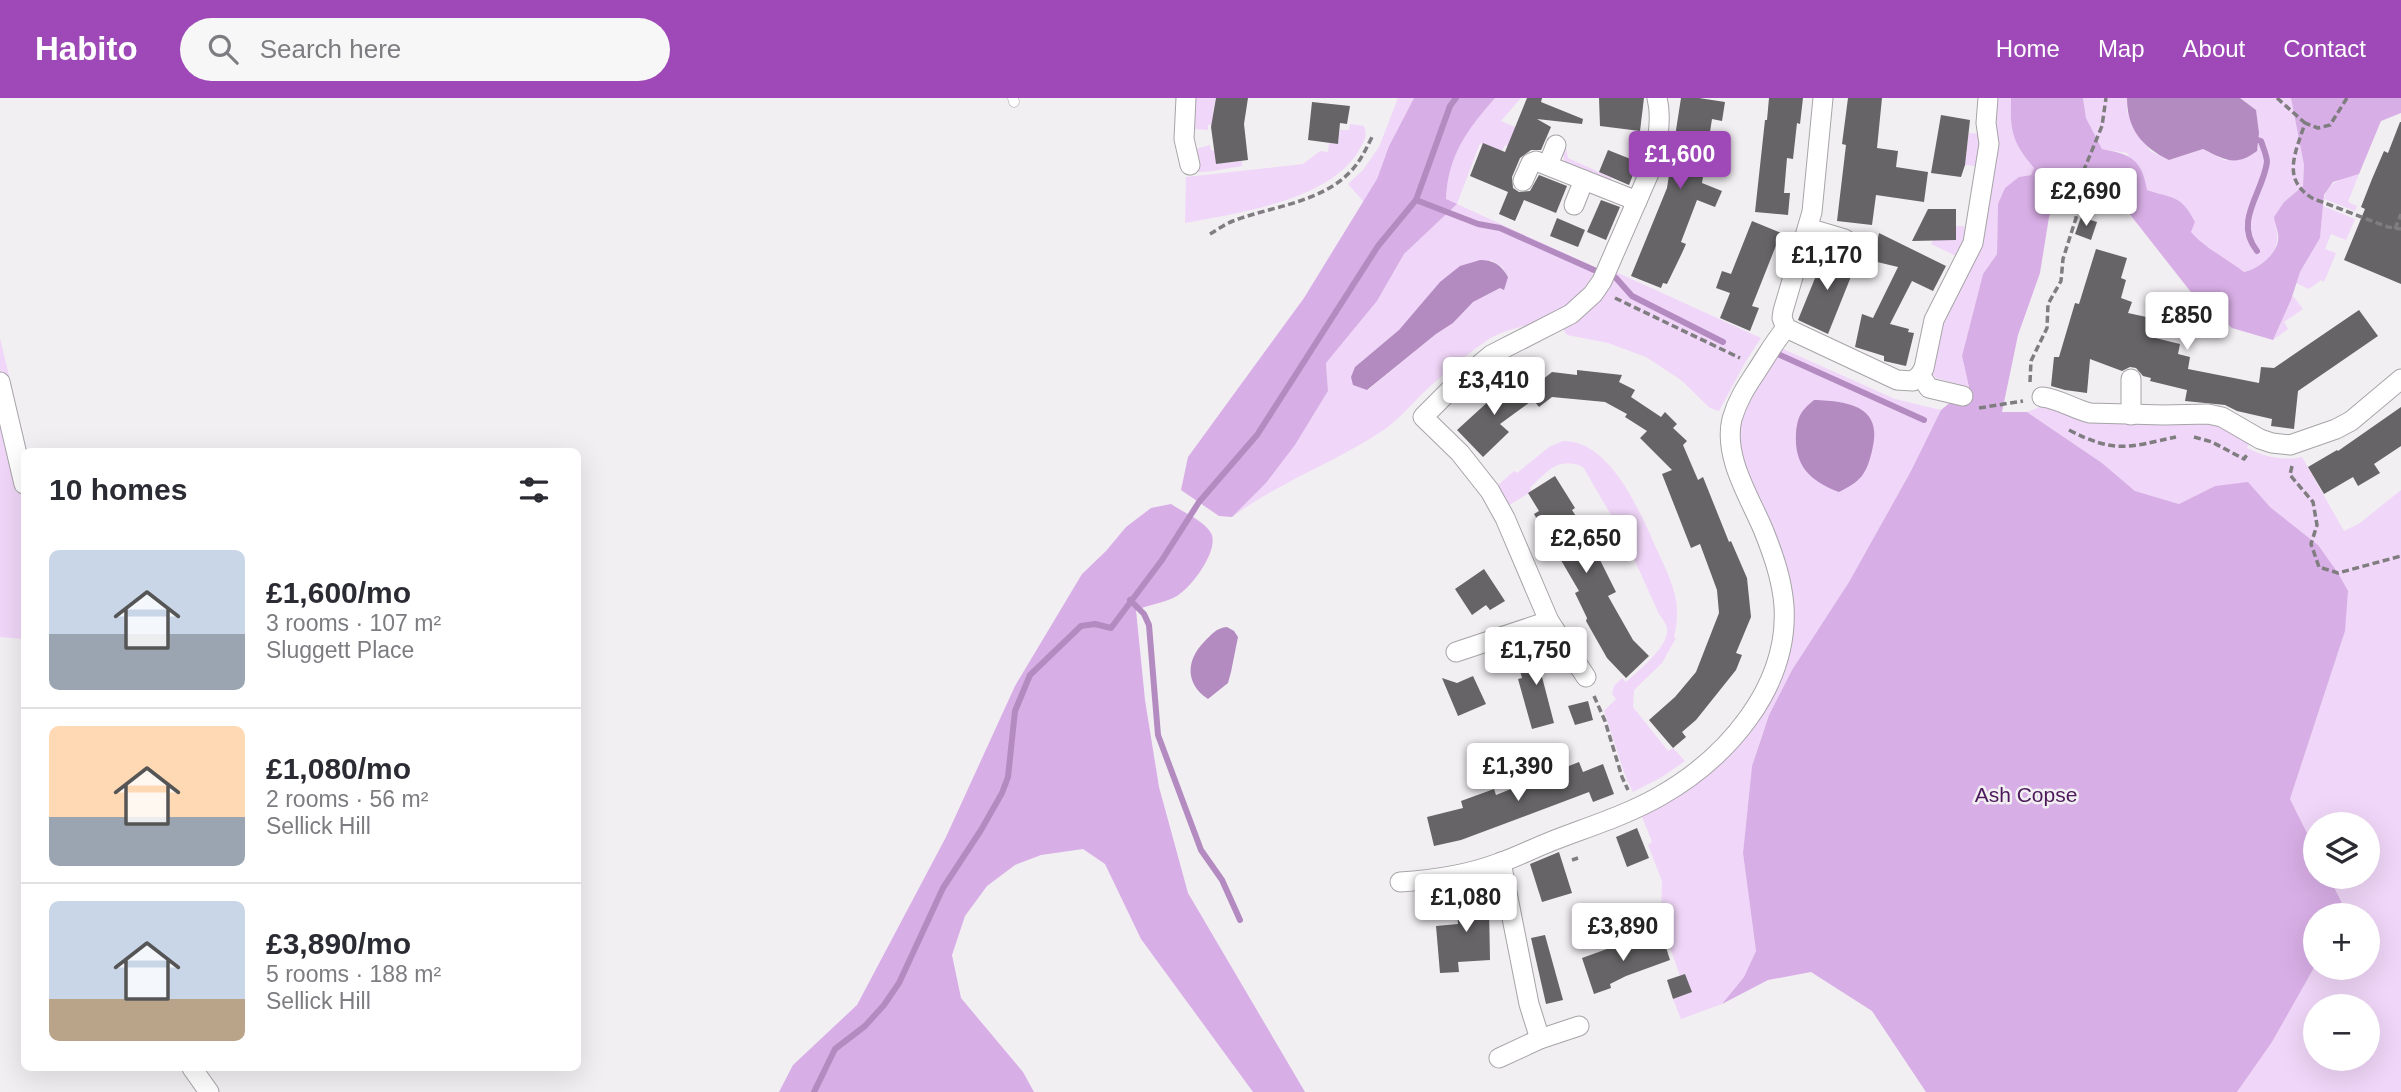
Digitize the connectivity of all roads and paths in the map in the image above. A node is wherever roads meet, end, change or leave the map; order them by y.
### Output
1 (1186, 98) edge
2 (1657, 98) edge
3 (1824, 98) edge
4 (1988, 98) edge
5 (2106, 98) edge
6 (2277, 98) edge
7 (2347, 98) edge
8 (2305, 123) junction
9 (1371, 137) dead end
10 (1556, 145) dead end
11 (1189, 164) dead end
12 (1548, 165) junction
13 (1584, 180) junction
14 (1523, 181) dead end
15 (1637, 201) junction
16 (1574, 205) dead end
17 (2401, 215) edge
18 (1808, 228) junction
19 (2395, 229) junction
20 (2401, 229) edge
21 (1210, 234) dead end
22 (1845, 239) dead end
23 (1597, 289) junction
24 (1786, 328) junction
25 (1758, 368) junction
26 (1920, 375) junction
27 (2131, 379) dead end
28 (2401, 379) edge
29 (0, 382) edge
30 (1963, 396) joint
31 (2037, 398) junction
32 (2131, 415) junction
33 (2068, 429) dead end
34 (2178, 436) dead end
35 (2187, 436) dead end
36 (2258, 438) junction
37 (2296, 444) junction
38 (21, 471) edge
39 (2401, 556) edge
40 (1549, 621) junction
41 (1456, 652) dead end
42 (1586, 677) joint
43 (1637, 807) junction
44 (1578, 858) dead end
45 (1572, 860) dead end
46 (1501, 862) junction
47 (1400, 882) dead end
48 (1579, 1026) dead end
49 (1540, 1039) junction
50 (1499, 1058) dead end
51 (194, 1071) edge
52 (209, 1092) edge

1 - 11 street
2 - 15 street
3 - 18 street
4 - 26 street
5 - 31 path
6 - 8 path
7 - 8 path
8 - 19 path
9 - 21 path
10 - 12 street
12 - 13 street
12 - 14 street
13 - 15 street
13 - 16 street
15 - 23 street
17 - 19 path
18 - 22 street
18 - 24 street
19 - 20 path
23 - 25 path
23 - 40 street
24 - 25 street
24 - 26 street
25 - 43 street
26 - 30 street
27 - 32 street
28 - 37 street
29 - 38 street
30 - 31 path
31 - 32 street
32 - 36 street
33 - 34 path
35 - 36 path
36 - 37 street
37 - 39 path
40 - 41 street
40 - 42 street
42 - 43 path
43 - 46 street
44 - 45 path
46 - 47 street
46 - 49 street
48 - 49 street
49 - 50 street
51 - 52 street

